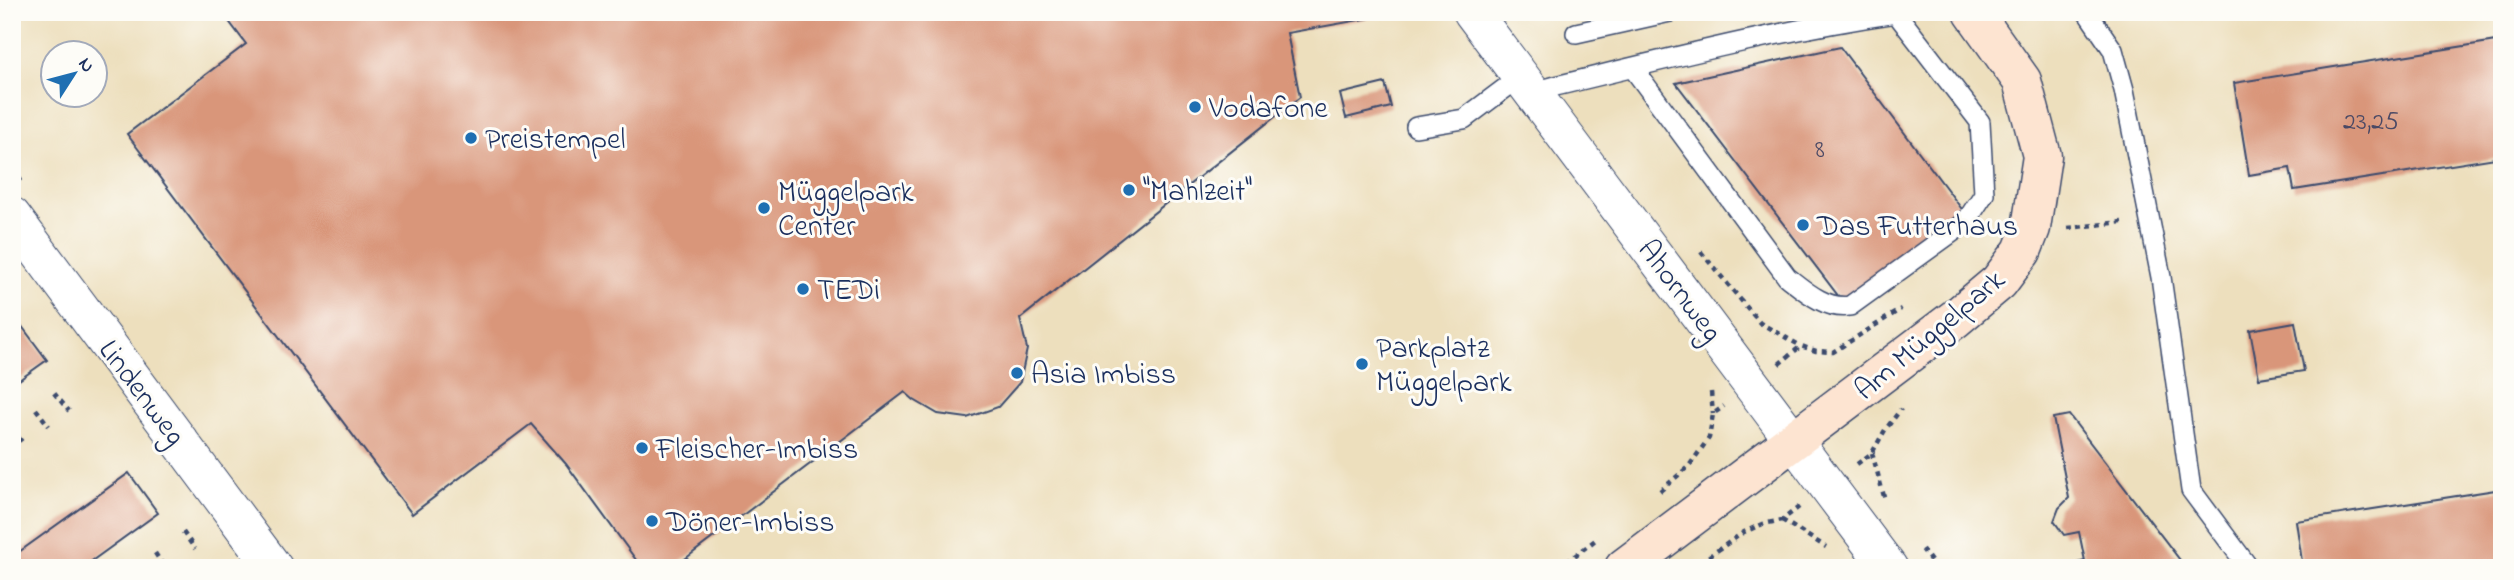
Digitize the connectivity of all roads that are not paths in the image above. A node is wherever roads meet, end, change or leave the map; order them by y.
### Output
1 (1472, 12) edge
2 (1671, 12) edge
3 (1973, 12) edge
4 (2087, 12) edge
5 (1576, 33) dead end
6 (1633, 68) junction
7 (1526, 84) junction
8 (1416, 127) dead end
9 (12, 216) edge
10 (1794, 442) junction
11 (274, 568) edge
12 (1624, 568) edge
13 (1889, 568) edge
14 (2249, 568) edge

1 - 7 street, Ahornweg
2 - 5 lane
3 - 10 main road, Am Müggelpark
4 - 14 lane
6 - 6 lane
6 - 7 lane
7 - 8 lane
7 - 10 street, Ahornweg
9 - 11 street, Lindenweg
10 - 12 main road, Am Müggelpark
10 - 13 street, Ahornweg

